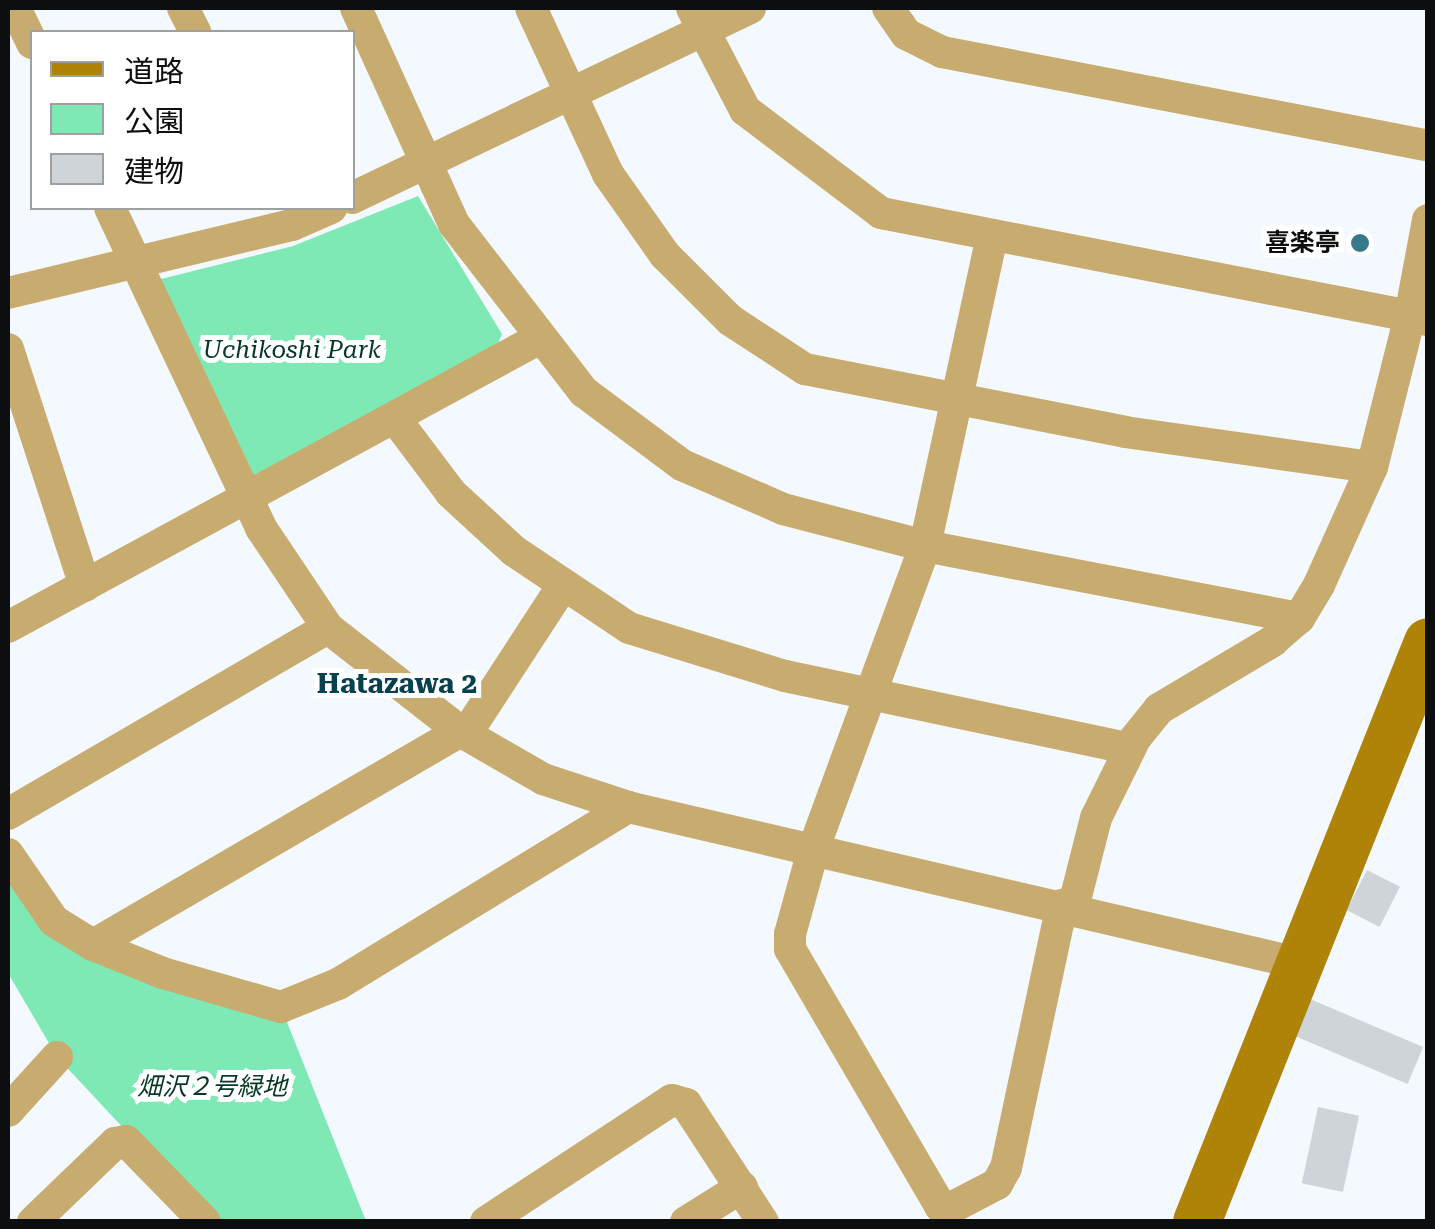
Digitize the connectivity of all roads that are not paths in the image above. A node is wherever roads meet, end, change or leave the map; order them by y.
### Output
1 (16, 8) edge
2 (183, 8) edge
3 (356, 8) edge
4 (531, 8) edge
5 (750, 8) edge
6 (888, 8) edge
7 (698, 20) edge
8 (195, 30) edge
9 (30, 39) edge
10 (571, 92) junction
11 (1428, 146) edge
12 (430, 162) junction
13 (355, 197) edge
14 (111, 210) edge
15 (320, 210) edge
16 (288, 216) edge
17 (1428, 220) edge
18 (992, 236) junction
19 (136, 262) junction
20 (8, 293) edge
21 (1419, 318) edge
22 (538, 339) junction
23 (8, 348) edge
24 (956, 397) junction
25 (397, 421) junction
26 (1372, 467) junction
27 (244, 502) junction
28 (925, 546) junction
29 (85, 586) junction
30 (561, 588) junction
31 (1299, 618) junction
32 (8, 627) edge
33 (328, 628) junction
34 (1428, 642) edge
35 (872, 694) junction
36 (463, 732) junction
37 (1128, 748) junction
38 (628, 807) junction
39 (8, 814) edge
40 (814, 848) junction
41 (8, 854) edge
42 (1068, 906) junction
43 (92, 944) junction
44 (1302, 964) junction
45 (57, 1057) dead end
46 (8, 1111) edge
47 (742, 1187) junction
48 (33, 1222) edge
49 (205, 1222) edge
50 (486, 1222) edge
51 (686, 1222) edge
52 (763, 1222) edge
53 (1197, 1222) edge

1 - 9 street
2 - 8 street
3 - 12 street
4 - 10 street
5 - 7 street
6 - 11 street
7 - 10 street
7 - 18 street
10 - 12 street
10 - 24 street
12 - 13 street
12 - 22 street
14 - 19 street
15 - 16 street
16 - 19 street
17 - 21 street
18 - 21 street
18 - 24 street
19 - 20 street
19 - 27 street
21 - 26 street
22 - 25 street
22 - 28 street
23 - 29 street
24 - 26 street
24 - 28 street
25 - 27 street
25 - 30 street
26 - 31 street
27 - 29 street
27 - 33 street
28 - 31 street
28 - 35 street
29 - 32 street
30 - 35 street
30 - 36 street
31 - 37 street
33 - 36 street
33 - 39 street
34 - 44 street
35 - 37 street
35 - 40 street
36 - 38 street
36 - 43 street
37 - 42 street
38 - 40 street
38 - 43 street
40 - 42 street
40 - 42 street
41 - 43 street
42 - 44 street
44 - 53 street
45 - 46 street
47 - 50 street
47 - 51 street
47 - 52 street
48 - 49 street

